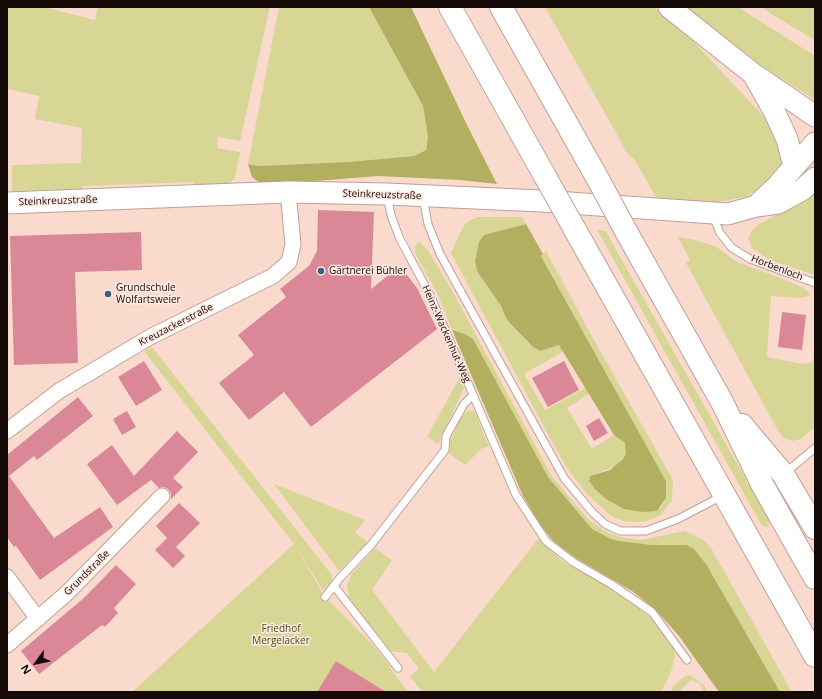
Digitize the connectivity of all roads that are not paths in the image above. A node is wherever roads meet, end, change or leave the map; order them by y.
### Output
1 (450, 7) edge
2 (502, 7) edge
3 (669, 7) edge
4 (752, 73) junction
5 (815, 116) edge
6 (815, 143) edge
7 (794, 166) junction
8 (815, 178) edge
9 (288, 192) junction
10 (387, 194) junction
11 (423, 196) junction
12 (7, 203) edge
13 (756, 206) junction
14 (712, 214) junction
15 (815, 283) edge
16 (472, 395) junction
17 (722, 402) junction
18 (7, 431) edge
19 (815, 448) edge
20 (783, 474) junction
21 (724, 495) junction
22 (162, 496) dead end
23 (815, 528) edge
24 (7, 577) edge
25 (815, 578) edge
26 (334, 586) junction
27 (325, 597) dead end
28 (38, 619) junction
29 (7, 645) edge
30 (815, 656) edge
31 (687, 660) dead end
32 (398, 668) dead end

1 - 21 highway, bridge
2 - 17 highway, bridge
3 - 4 street
4 - 5 street
4 - 7 street
6 - 7 street, Steinkreuzstraße
7 - 13 street, Steinkreuzstraße
8 - 13 street, Steinkreuzstraße
9 - 10 street, Steinkreuzstraße
9 - 12 street, Steinkreuzstraße
9 - 18 street, Kreuzackerstraße
10 - 11 street, Steinkreuzstraße
10 - 16 lane, Heinz-Wackenhut-Weg
11 - 14 street, Steinkreuzstraße
11 - 21 lane
13 - 14 street, Steinkreuzstraße
14 - 15 lane, Horbenloch
16 - 26 lane, Heinz-Wackenhut-Weg
16 - 31 lane
17 - 20 highway
17 - 25 highway
19 - 20 lane
20 - 23 highway
21 - 30 highway
22 - 28 street, Grundstraße
24 - 28 street
26 - 27 lane, Heinz-Wackenhut-Weg
26 - 32 lane
28 - 29 street, Grundstraße

